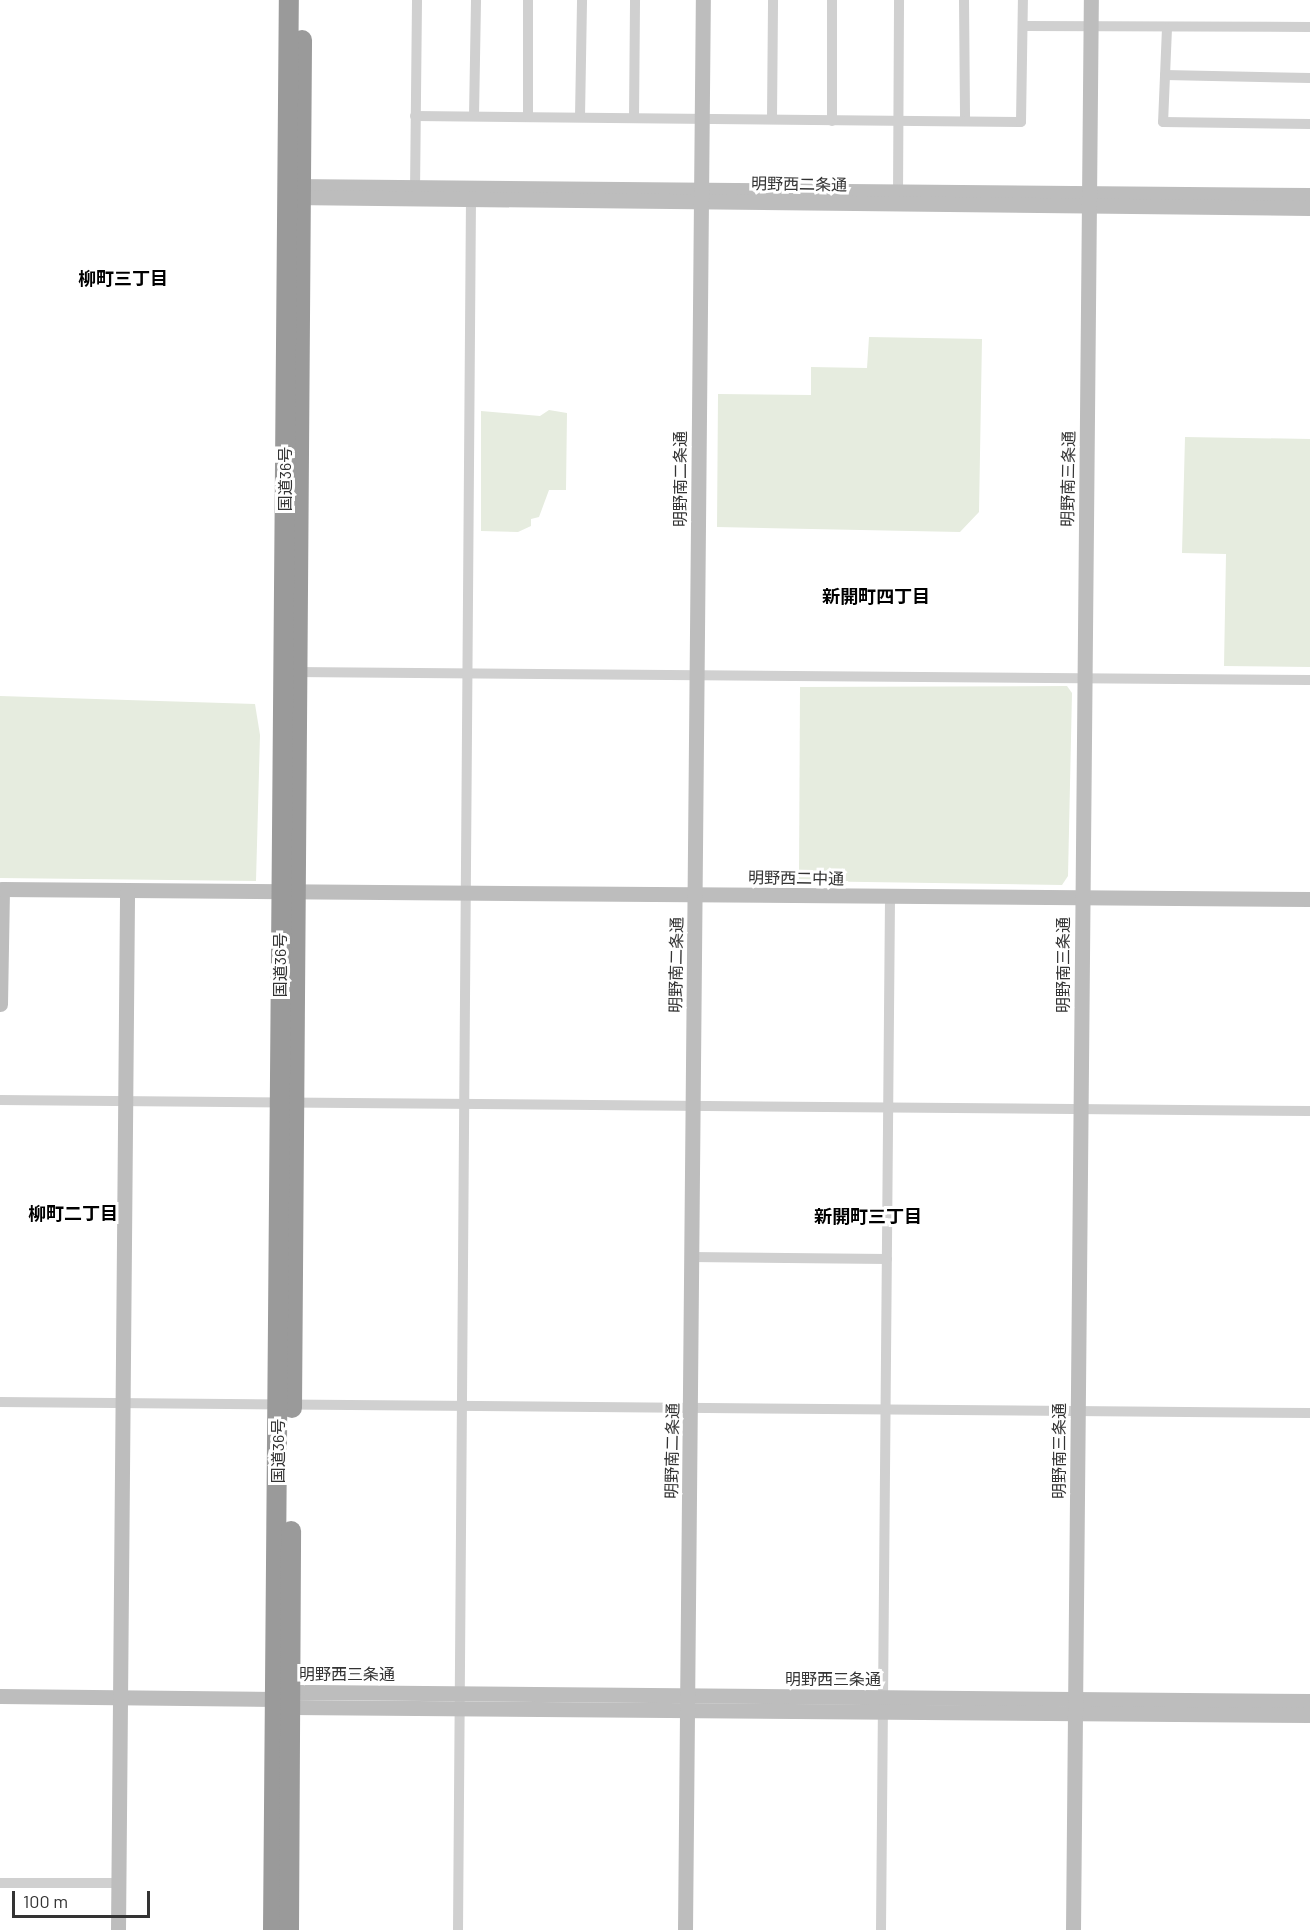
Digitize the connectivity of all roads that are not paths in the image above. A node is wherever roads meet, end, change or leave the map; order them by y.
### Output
1 (289, 0) edge
2 (303, 0) edge
3 (417, 0) edge
4 (476, 0) edge
5 (528, 0) edge
6 (582, 0) edge
7 (635, 0) edge
8 (703, 0) edge
9 (773, 0) edge
10 (832, 0) edge
11 (899, 0) edge
12 (964, 0) edge
13 (1023, 0) edge
14 (1092, 0) edge
15 (1024, 26) junction
16 (1091, 27) junction
17 (1310, 27) edge
18 (1167, 28) junction
19 (1165, 75) junction
20 (1310, 78) edge
21 (415, 116) junction
22 (474, 116) junction
23 (528, 117) junction
24 (580, 117) junction
25 (634, 118) junction
26 (703, 119) junction
27 (772, 119) junction
28 (898, 120) junction
29 (965, 120) junction
30 (832, 121) junction
31 (1310, 124) edge
32 (295, 192) junction
33 (415, 192) junction
34 (471, 192) junction
35 (702, 194) junction
36 (1310, 195) edge
37 (898, 196) junction
38 (1090, 199) junction
39 (1310, 208) edge
40 (292, 672) junction
41 (468, 672) junction
42 (696, 675) junction
43 (1083, 678) junction
44 (1310, 680) edge
45 (1, 889) edge
46 (127, 890) junction
47 (467, 891) junction
48 (289, 892) junction
49 (696, 895) junction
50 (890, 897) junction
51 (1081, 899) junction
52 (1310, 899) edge
53 (0, 1004) edge
54 (0, 1100) edge
55 (122, 1102) junction
56 (288, 1103) junction
57 (466, 1104) junction
58 (692, 1106) junction
59 (888, 1108) junction
60 (1079, 1108) junction
61 (1310, 1111) edge
62 (690, 1257) junction
63 (886, 1259) junction
64 (0, 1402) edge
65 (122, 1404) junction
66 (285, 1404) junction
67 (461, 1409) junction
68 (690, 1410) junction
69 (885, 1410) junction
70 (1077, 1411) junction
71 (1310, 1413) edge
72 (0, 1696) edge
73 (119, 1698) junction
74 (286, 1699) junction
75 (460, 1700) junction
76 (1310, 1701) edge
77 (687, 1703) junction
78 (883, 1704) junction
79 (1075, 1706) junction
80 (1310, 1715) edge
81 (0, 1883) edge
82 (118, 1883) junction
83 (118, 1930) edge
84 (273, 1930) edge
85 (289, 1930) edge
86 (458, 1930) edge
87 (686, 1930) edge
88 (881, 1930) edge
89 (1073, 1930) edge

1 - 32 highway, 国道36号
2 - 32 highway, 国道36号
3 - 21 street
4 - 22 street
5 - 23 street
6 - 24 street
7 - 25 street
8 - 26 street, 明野南二条通
9 - 27 street
10 - 30 street
11 - 28 street
12 - 29 street
13 - 15 street
14 - 16 street, 明野南三条通
15 - 16 street
15 - 29 street
16 - 18 street
16 - 38 street, 明野南三条通
17 - 18 street
18 - 19 street
19 - 20 street
19 - 31 street
21 - 22 street
21 - 33 street
22 - 23 street
23 - 24 street
24 - 25 street
25 - 26 street
26 - 27 street
26 - 35 street, 明野南二条通
27 - 30 street
28 - 29 street
28 - 30 street
28 - 37 street
32 - 33 street, 明野西二条通
32 - 40 highway, 国道36号
33 - 34 street, 明野西二条通
34 - 35 street, 明野西二条通
34 - 41 street
35 - 37 street, 明野西二条通
35 - 42 street, 明野南二条通
36 - 38 street, 明野西二条通
37 - 38 street, 明野西二条通
38 - 39 street, 明野西二条通
38 - 43 street, 明野南三条通
40 - 41 street
40 - 48 highway, 国道36号
41 - 42 street
41 - 47 street
42 - 43 street
42 - 49 street, 明野南二条通
43 - 44 street
43 - 51 street, 明野南三条通
45 - 46 street, 明野西二中通
45 - 53 street
46 - 48 street, 明野西二中通
46 - 55 street
47 - 48 street, 明野西二中通
47 - 49 street, 明野西二中通
47 - 57 street
48 - 56 highway, 国道36号
49 - 50 street, 明野西二中通
49 - 58 street, 明野南二条通
50 - 51 street, 明野西二中通
50 - 59 street
51 - 52 street, 明野西二中通
51 - 60 street, 明野南三条通
54 - 55 street
55 - 56 street
55 - 65 street
56 - 57 street
56 - 66 highway, 国道36号
57 - 58 street
57 - 67 street
58 - 59 street
58 - 62 street, 明野南二条通
59 - 60 street
59 - 63 street
60 - 61 street
60 - 70 street, 明野南三条通
62 - 63 street
62 - 68 street, 明野南二条通
63 - 69 street
64 - 65 street
65 - 66 street
65 - 73 street
66 - 67 street
66 - 74 highway, 国道36号
67 - 68 street
67 - 75 street
68 - 69 street
68 - 77 street, 明野南二条通
69 - 70 street
69 - 78 street
70 - 71 street
70 - 79 street, 明野南三条通
72 - 73 street, 明野西三条通
73 - 74 street, 明野西三条通
73 - 82 street
74 - 75 street, 明野西三条通
74 - 84 highway, 国道36号
74 - 85 highway, 国道36号
75 - 77 street, 明野西三条通
75 - 86 street
76 - 79 street, 明野西三条通
77 - 78 street, 明野西三条通
77 - 87 street, 明野南二条通
78 - 79 street, 明野西三条通
78 - 88 street
79 - 80 street, 明野西三条通
79 - 89 street, 明野南三条通
81 - 82 street
82 - 83 street

